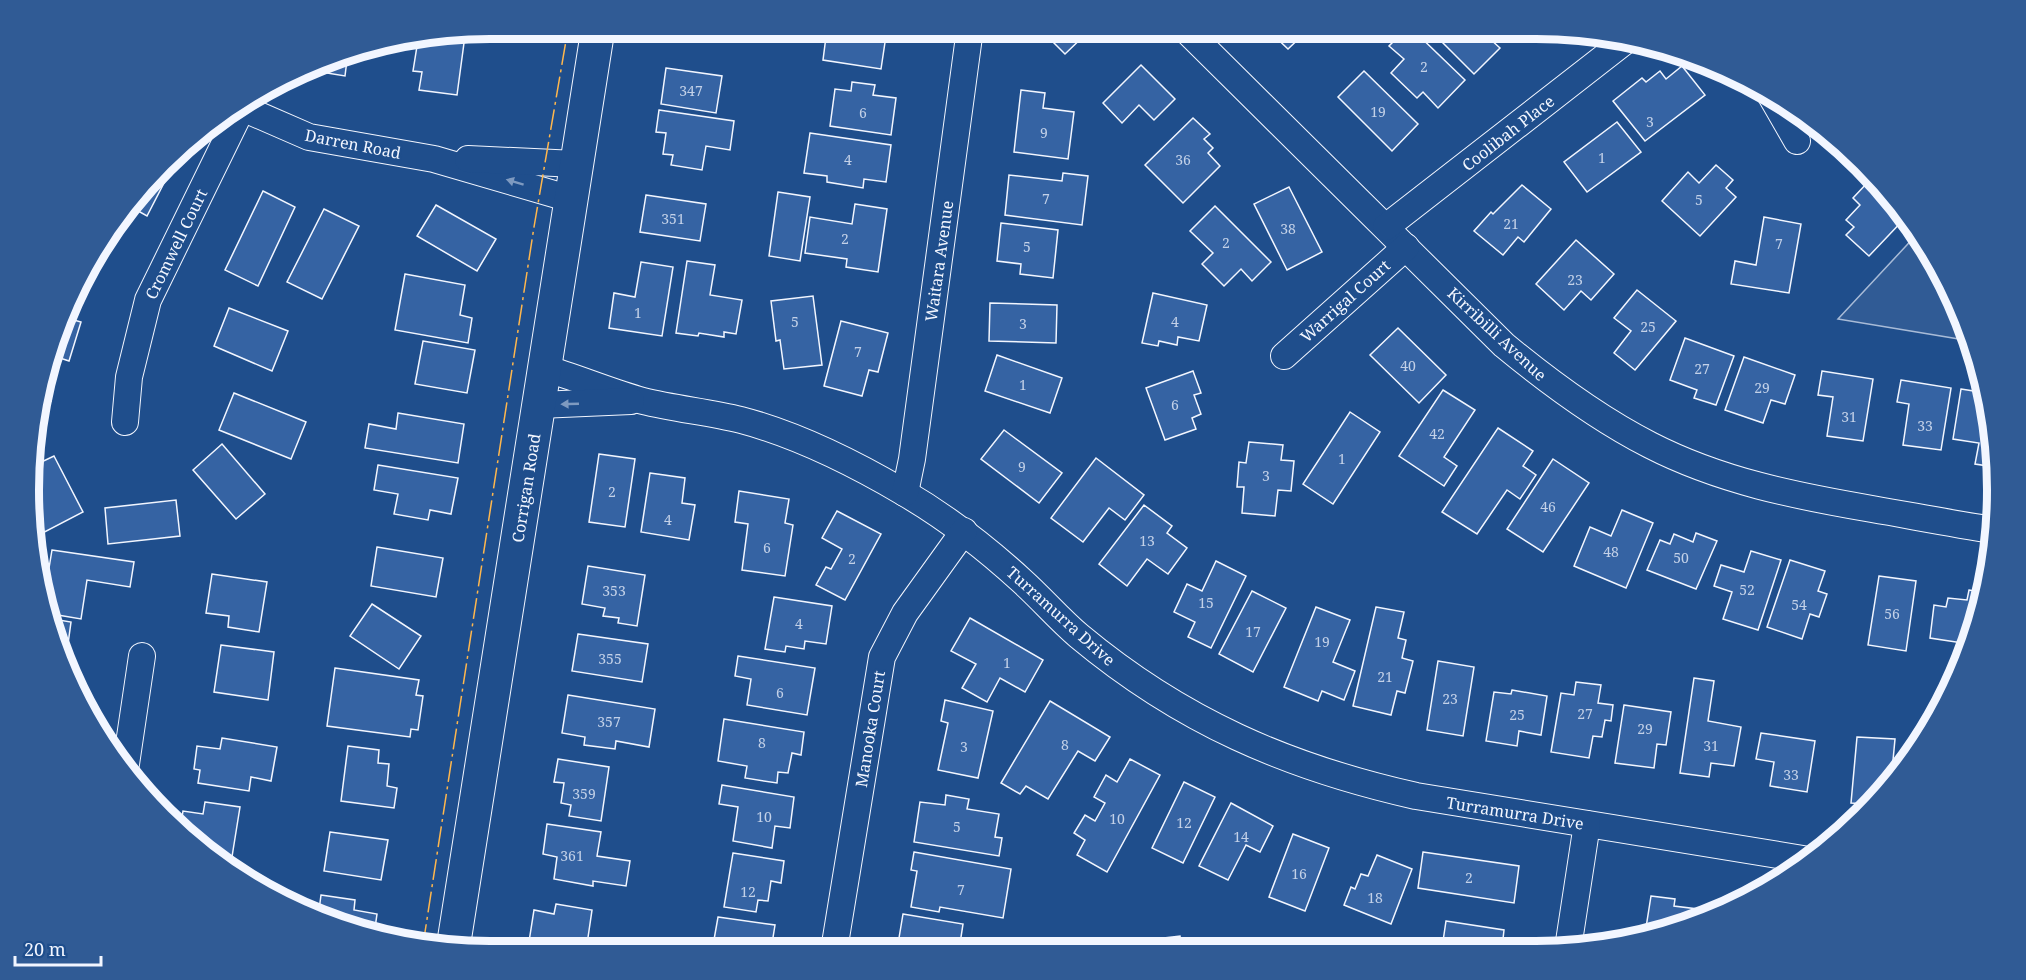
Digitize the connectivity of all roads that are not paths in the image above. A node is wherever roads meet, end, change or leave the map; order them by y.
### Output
1 (596, 39) edge
2 (969, 39) edge
3 (1196, 39) edge
4 (1618, 47) edge
5 (246, 110) edge
6 (1779, 110) edge
7 (237, 117) edge
8 (1797, 141) dead end
9 (434, 159) junction
10 (576, 164) junction
11 (571, 199) junction
12 (1386, 227) junction
13 (1406, 247) junction
14 (1284, 356) dead end
15 (544, 368) junction
16 (644, 401) junction
17 (539, 405) junction
18 (125, 422) dead end
19 (905, 493) junction
20 (1985, 528) edge
21 (964, 531) junction
22 (142, 656) dead end
23 (127, 758) edge
24 (1587, 824) junction
25 (1797, 858) edge
26 (454, 939) edge
27 (1569, 940) edge
28 (835, 941) edge

1 - 10 main road, Corrigan Road
2 - 19 street, Waitara Avenue
3 - 12 street, Kirribilli Avenue
4 - 12 street, Coolibah Place
5 - 9 street, Darren Road
6 - 8 street
7 - 18 street, Cromwell Court
9 - 10 street, Darren Road
11 -> 9 street, Darren Road
10 - 11 main road, Corrigan Road
11 - 15 main road, Corrigan Road
12 - 13 street, Kirribilli Avenue
13 - 14 street, Warrigal Court
13 - 20 street, Kirribilli Avenue
15 - 16 street, Turramurra Drive
15 - 17 main road, Corrigan Road
16 -> 17 street, Turramurra Drive
16 - 19 street, Turramurra Drive
17 - 26 main road, Corrigan Road
19 - 21 street, Turramurra Drive
21 - 24 street, Turramurra Drive
21 - 28 street, Manooka Court
22 - 23 street
24 - 25 street, Turramurra Drive
24 - 27 street

